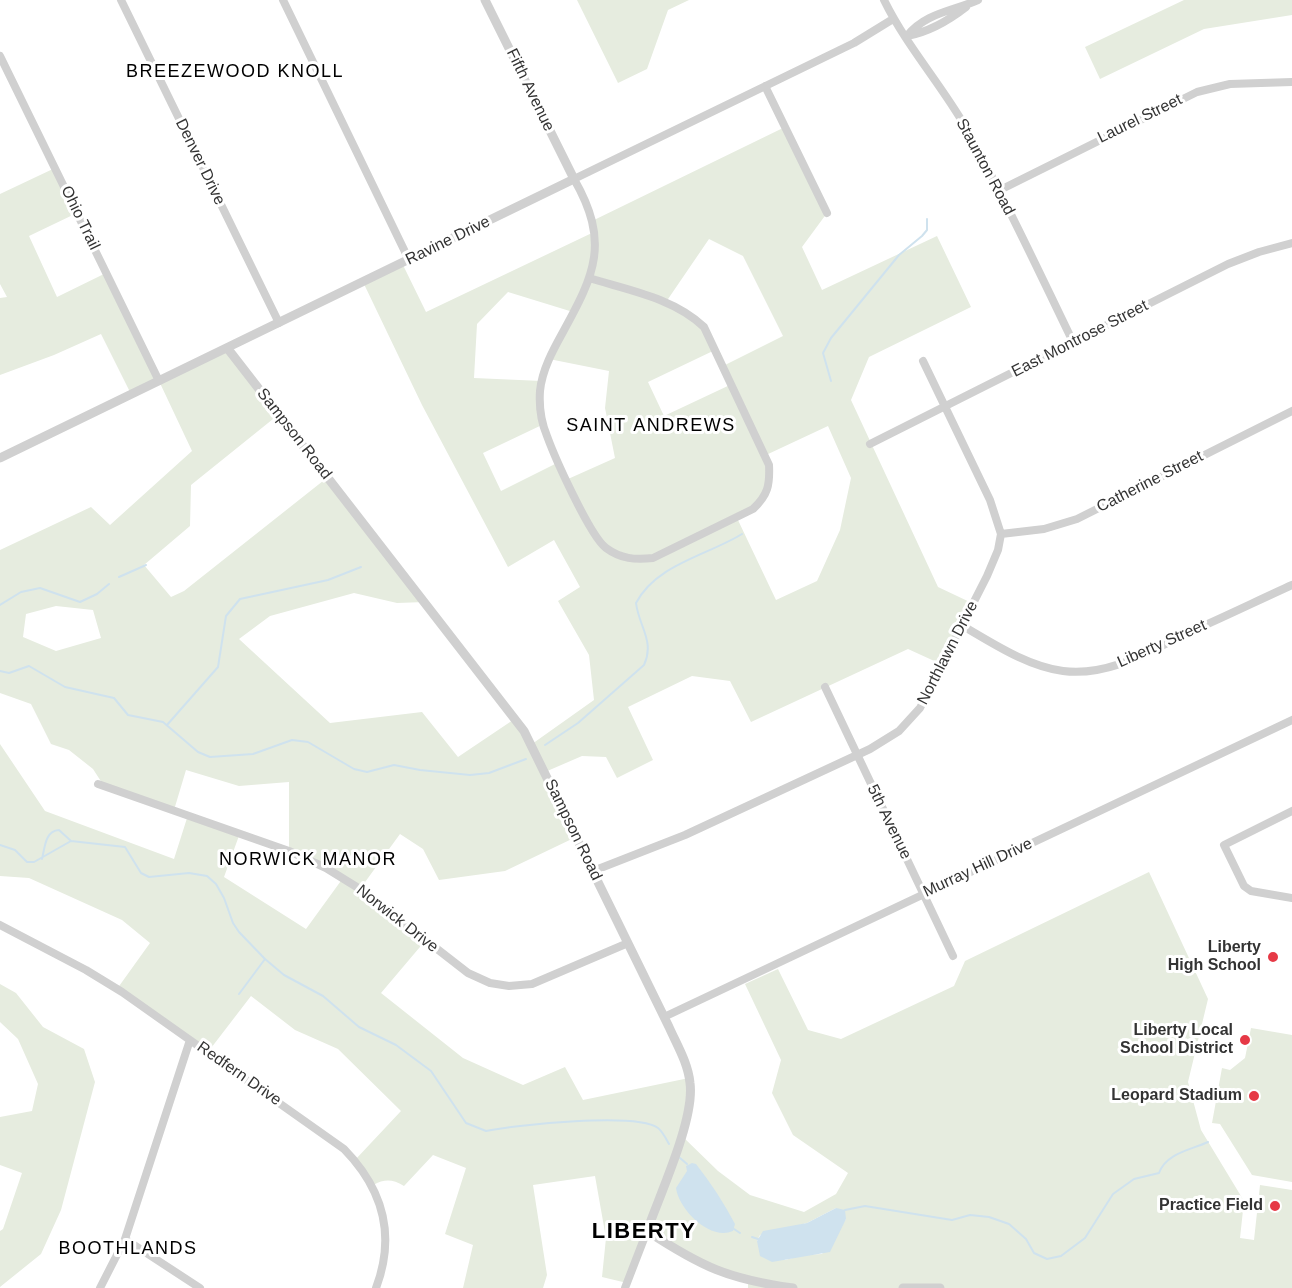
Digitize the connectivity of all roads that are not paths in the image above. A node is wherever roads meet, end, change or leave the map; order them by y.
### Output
1 (121, 0) edge
2 (283, 0) edge
3 (485, 0) edge
4 (884, 0) edge
5 (978, 0) edge
6 (893, 19) junction
7 (907, 36) junction
8 (0, 56) edge
9 (1292, 82) edge
10 (765, 86) junction
11 (574, 179) junction
12 (998, 191) junction
13 (827, 213) dead end
14 (1292, 243) edge
15 (409, 260) junction
16 (589, 278) junction
17 (279, 323) junction
18 (1073, 342) junction
19 (228, 349) junction
20 (922, 361) dead end
21 (159, 381) junction
22 (945, 407) junction
23 (1292, 411) edge
24 (870, 444) dead end
25 (0, 458) edge
26 (1001, 534) junction
27 (1292, 585) edge
28 (963, 626) junction
29 (825, 687) dead end
30 (1292, 720) edge
31 (857, 755) junction
32 (98, 784) dead end
33 (1292, 811) edge
34 (593, 871) junction
35 (923, 894) junction
36 (1292, 898) edge
37 (0, 925) edge
38 (628, 943) junction
39 (952, 956) dead end
40 (664, 1017) junction
41 (190, 1040) junction
42 (647, 1230) junction
43 (125, 1239) junction
44 (100, 1288) edge
45 (200, 1288) edge
46 (376, 1288) edge
47 (625, 1288) edge
48 (793, 1288) edge
49 (903, 1288) edge
50 (940, 1288) edge

1 - 17 street, Denver Drive
2 - 15 street
3 - 11 street, Fifth Avenue
4 - 6 street, Staunton Road
5 - 7 street
6 - 7 street, Staunton Road
6 - 10 street, Ravine Drive
7 - 12 street, Staunton Road
8 - 21 street, Ohio Trail
9 - 12 street, Laurel Street
10 - 11 street, Ravine Drive
10 - 13 street
11 - 15 street, Ravine Drive
11 - 16 street
12 - 18 street, Staunton Road
14 - 18 street, East Montrose Street
15 - 17 street, Ravine Drive
16 - 16 street
17 - 19 street, Ravine Drive
18 - 22 street, East Montrose Street
19 - 21 street, Ravine Drive
19 - 34 street, Sampson Road
20 - 22 street
21 - 25 street, Ravine Drive
22 - 24 street, East Montrose Street
22 - 26 street
23 - 26 street, Catherine Street
26 - 28 street, Northlawn Drive
27 - 28 street, Liberty Street
28 - 31 street, Northlawn Drive
29 - 31 street, 5th Avenue
30 - 35 street, Murray Hill Drive
31 - 34 street, Northlawn Drive
31 - 35 street, 5th Avenue
32 - 38 street, Norwick Drive
33 - 36 street
34 - 38 street, Sampson Road
35 - 39 street, 5th Avenue
35 - 40 street, Murray Hill Drive
37 - 41 street, Redfern Drive
38 - 40 street, Sampson Road
40 - 42 street, Sampson Road
41 - 43 street
41 - 46 street, Redfern Drive
42 - 47 street
42 - 48 street
43 - 44 street
43 - 45 street
49 - 50 street

